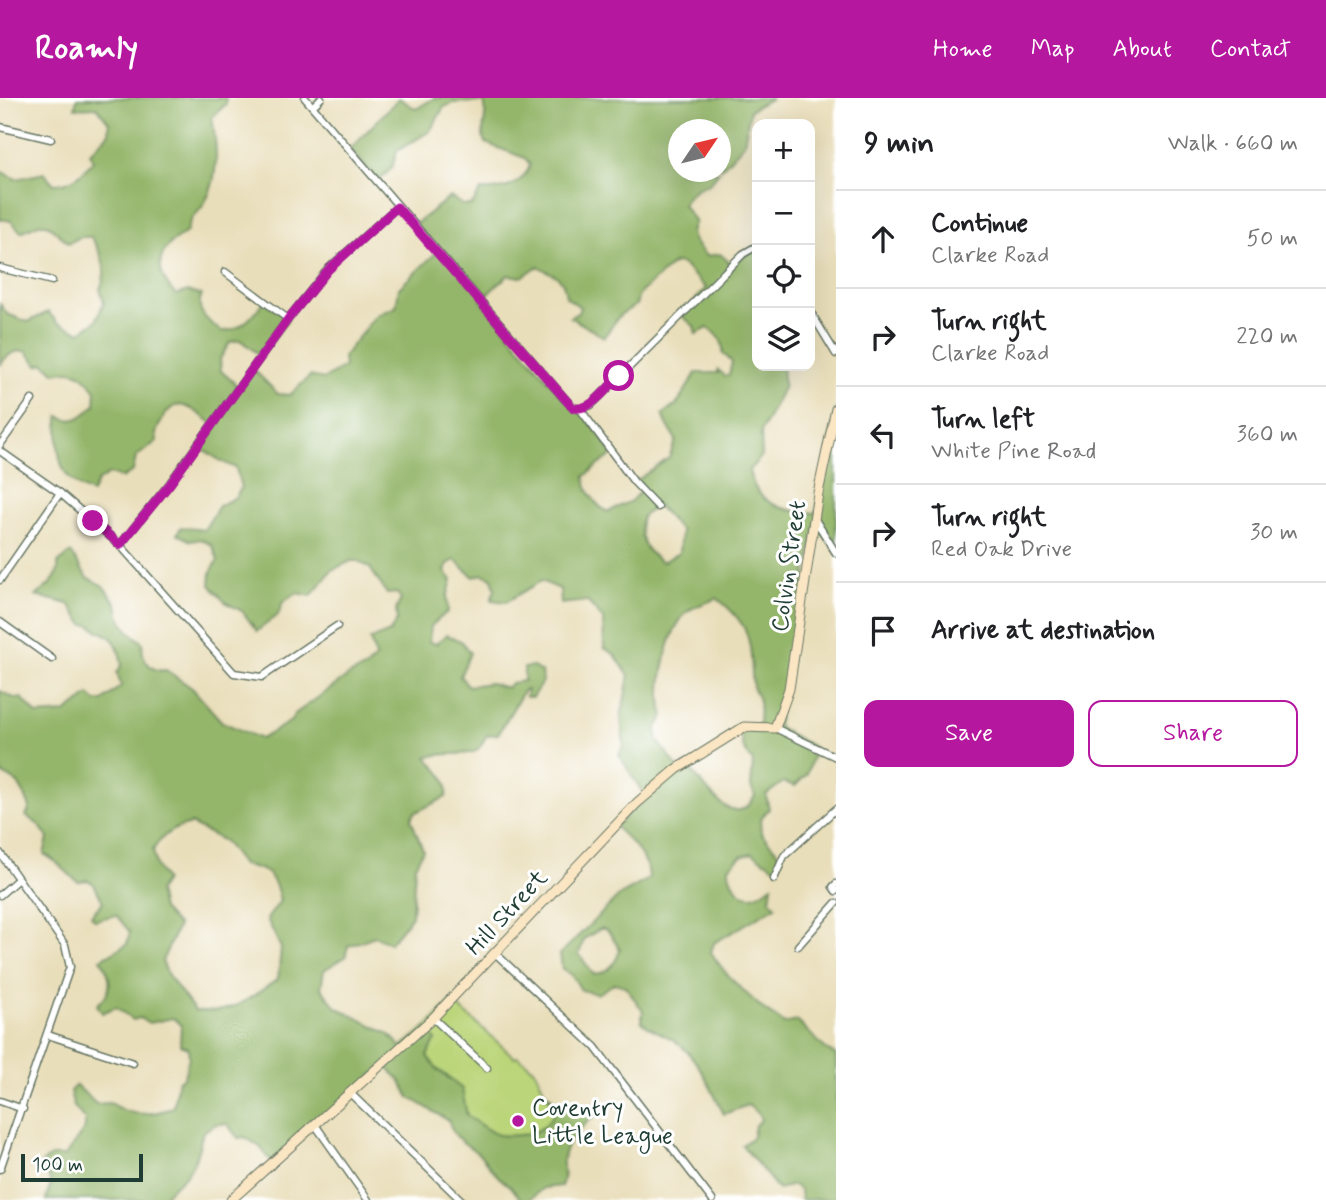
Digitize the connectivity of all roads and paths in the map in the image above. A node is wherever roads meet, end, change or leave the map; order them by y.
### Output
1 (305, 98) edge
2 (321, 98) edge
3 (313, 106) junction
4 (0, 127) edge
5 (51, 139) dead end
6 (397, 207) junction
7 (752, 249) edge
8 (0, 268) edge
9 (225, 272) dead end
10 (52, 281) dead end
11 (288, 319) junction
12 (815, 319) edge
13 (836, 354) edge
14 (32, 400) dead end
15 (836, 408) edge
16 (580, 409) junction
17 (0, 445) edge
18 (0, 451) edge
19 (60, 493) junction
20 (658, 507) dead end
21 (816, 521) junction
22 (120, 545) junction
23 (836, 553) edge
24 (0, 579) edge
25 (0, 622) edge
26 (337, 626) dead end
27 (52, 659) dead end
28 (775, 728) junction
29 (836, 757) edge
30 (836, 810) edge
31 (0, 853) edge
32 (18, 879) junction
33 (774, 879) dead end
34 (836, 884) edge
35 (836, 891) edge
36 (0, 895) edge
37 (836, 903) edge
38 (798, 946) dead end
39 (495, 953) junction
40 (433, 1018) junction
41 (48, 1035) junction
42 (133, 1063) dead end
43 (487, 1068) dead end
44 (351, 1094) junction
45 (0, 1101) edge
46 (23, 1109) junction
47 (316, 1126) junction
48 (0, 1169) edge
49 (230, 1200) edge
50 (368, 1200) edge
51 (461, 1200) edge
52 (712, 1200) edge

1 - 3 street
2 - 3 street
3 - 6 street
4 - 5 street
6 - 11 street
6 - 16 street
7 - 16 street
8 - 10 street
9 - 11 street
11 - 22 street
12 - 13 street
14 - 17 street
15 - 21 street, Colvin Street
16 - 20 street
18 - 19 street
19 - 22 street
19 - 24 street
21 - 23 street
21 - 28 street, Colvin Street
22 - 26 street
25 - 27 street
28 - 29 street, Hill Street
28 - 39 street, Hill Street
30 - 33 street
31 - 32 street
32 - 36 street
32 - 41 street
34 - 35 street
37 - 38 street
39 - 40 street, Hill Street
39 - 52 street
40 - 43 street
40 - 44 street, Hill Street
41 - 42 street
41 - 46 street
44 - 47 street, Hill Street
44 - 51 street
45 - 46 street
46 - 48 street
47 - 49 street, Hill Street
47 - 50 street

